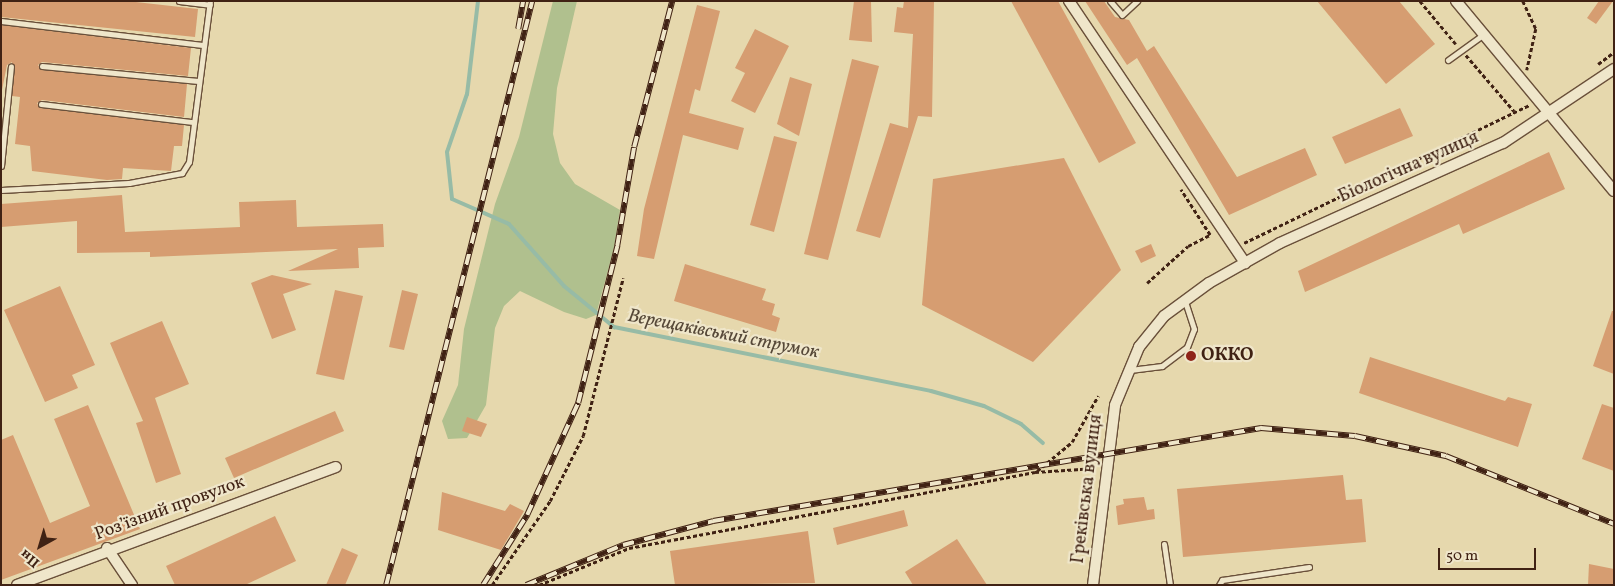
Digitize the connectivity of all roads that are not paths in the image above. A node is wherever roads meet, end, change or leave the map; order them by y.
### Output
1 (179, 1) edge
2 (1069, 1) edge
3 (1110, 1) edge
4 (1137, 1) edge
5 (1456, 1) edge
6 (210, 3) edge
7 (1, 20) edge
8 (1484, 34) junction
9 (203, 45) junction
10 (1448, 60) dead end
11 (11, 66) dead end
12 (42, 66) dead end
13 (1614, 69) edge
14 (198, 81) junction
15 (41, 104) dead end
16 (1549, 115) junction
17 (193, 122) junction
18 (1, 166) edge
19 (1, 190) edge
20 (1614, 191) edge
21 (1245, 263) junction
22 (1209, 283) joint
23 (1185, 301) junction
24 (1130, 370) junction
25 (336, 467) dead end
26 (1164, 544) dead end
27 (108, 548) junction
28 (1309, 567) dead end
29 (16, 585) edge
30 (132, 585) edge
31 (1093, 585) edge
32 (1170, 585) edge
33 (1219, 585) edge

1 - 6 lane
2 - 21 street
3 - 4 lane
5 - 8 street
6 - 9 lane
7 - 9 lane
8 - 10 lane
8 - 16 street
9 - 14 lane
11 - 18 lane
12 - 14 lane
13 - 16 street, Біологічна вулиця
14 - 17 lane
15 - 17 lane
16 - 20 street
16 - 21 street, Біологічна вулиця
17 - 19 lane
21 - 22 street, Біологічна вулиця
22 - 23 street, Греківська вулиця
23 - 24 street, Греківська вулиця
23 - 24 lane
24 - 31 street, Греківська вулиця
25 - 27 street, Роз’їзний провулок
26 - 32 lane
27 - 29 street, Роз’їзний провулок
27 - 30 street
28 - 33 lane

